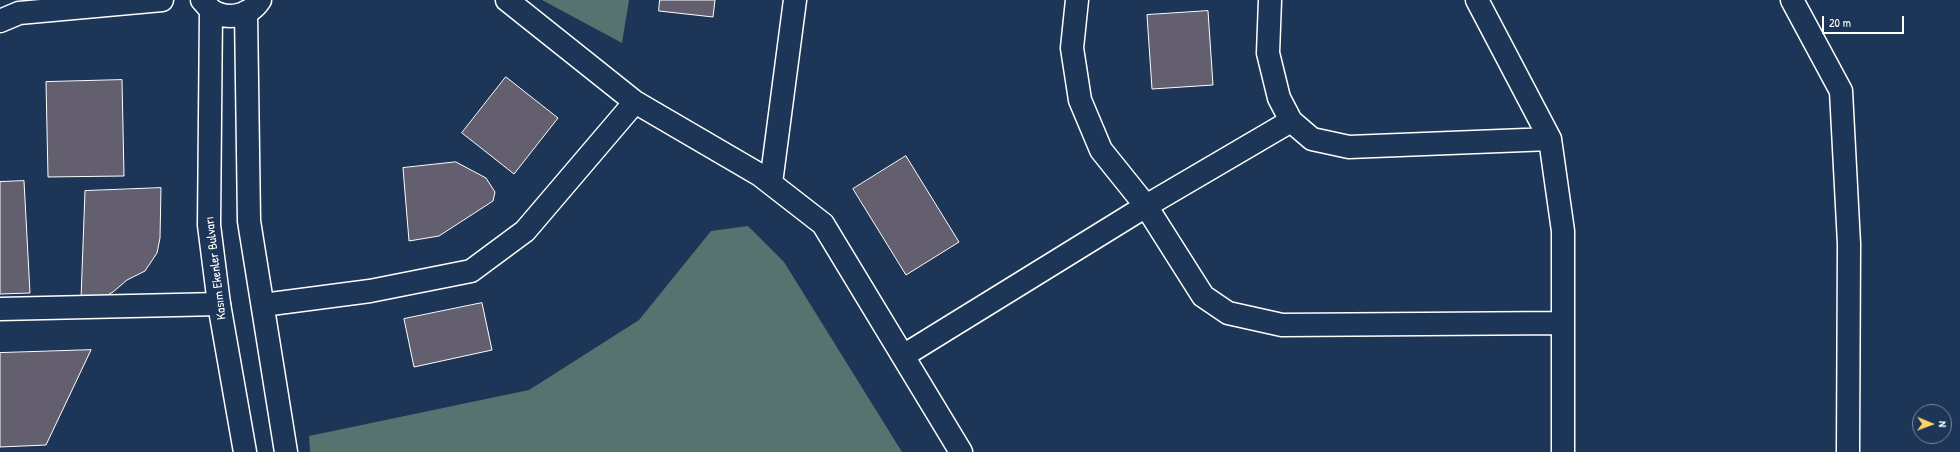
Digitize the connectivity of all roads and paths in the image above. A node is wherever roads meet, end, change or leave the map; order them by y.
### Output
1 (162, 0) edge
2 (507, 0) edge
3 (795, 0) edge
4 (1077, 0) edge
5 (1270, 0) edge
6 (1792, 0) edge
7 (123, 1) edge
8 (1481, 1) edge
9 (259, 4) edge
10 (41, 5) edge
11 (207, 5) edge
12 (0, 21) edge
13 (635, 102) junction
14 (1291, 121) junction
15 (1550, 139) junction
16 (771, 183) junction
17 (1146, 206) junction
18 (219, 304) junction
19 (263, 305) junction
20 (0, 309) edge
21 (1563, 323) junction
22 (903, 356) junction
23 (245, 452) edge
24 (286, 452) edge
25 (961, 452) edge
26 (1563, 452) edge
27 (1848, 452) edge

1 - 7 street
2 - 13 street
3 - 16 street
4 - 17 street
5 - 14 street
6 - 27 street
7 - 10 street
8 - 15 street
9 - 11 street, Kasım Ekenler Bulvarı
9 - 19 street, Kasım Ekenler Bulvarı
10 - 12 street
11 - 18 street, Kasım Ekenler Bulvarı
13 - 16 street
13 - 19 street
14 - 15 street
14 - 17 street
15 - 21 street
16 - 22 street
17 - 21 street
17 - 22 street
18 - 20 street
18 - 23 street, Kasım Ekenler Bulvarı
19 - 24 street, Kasım Ekenler Bulvarı
21 - 26 street
22 - 25 street

